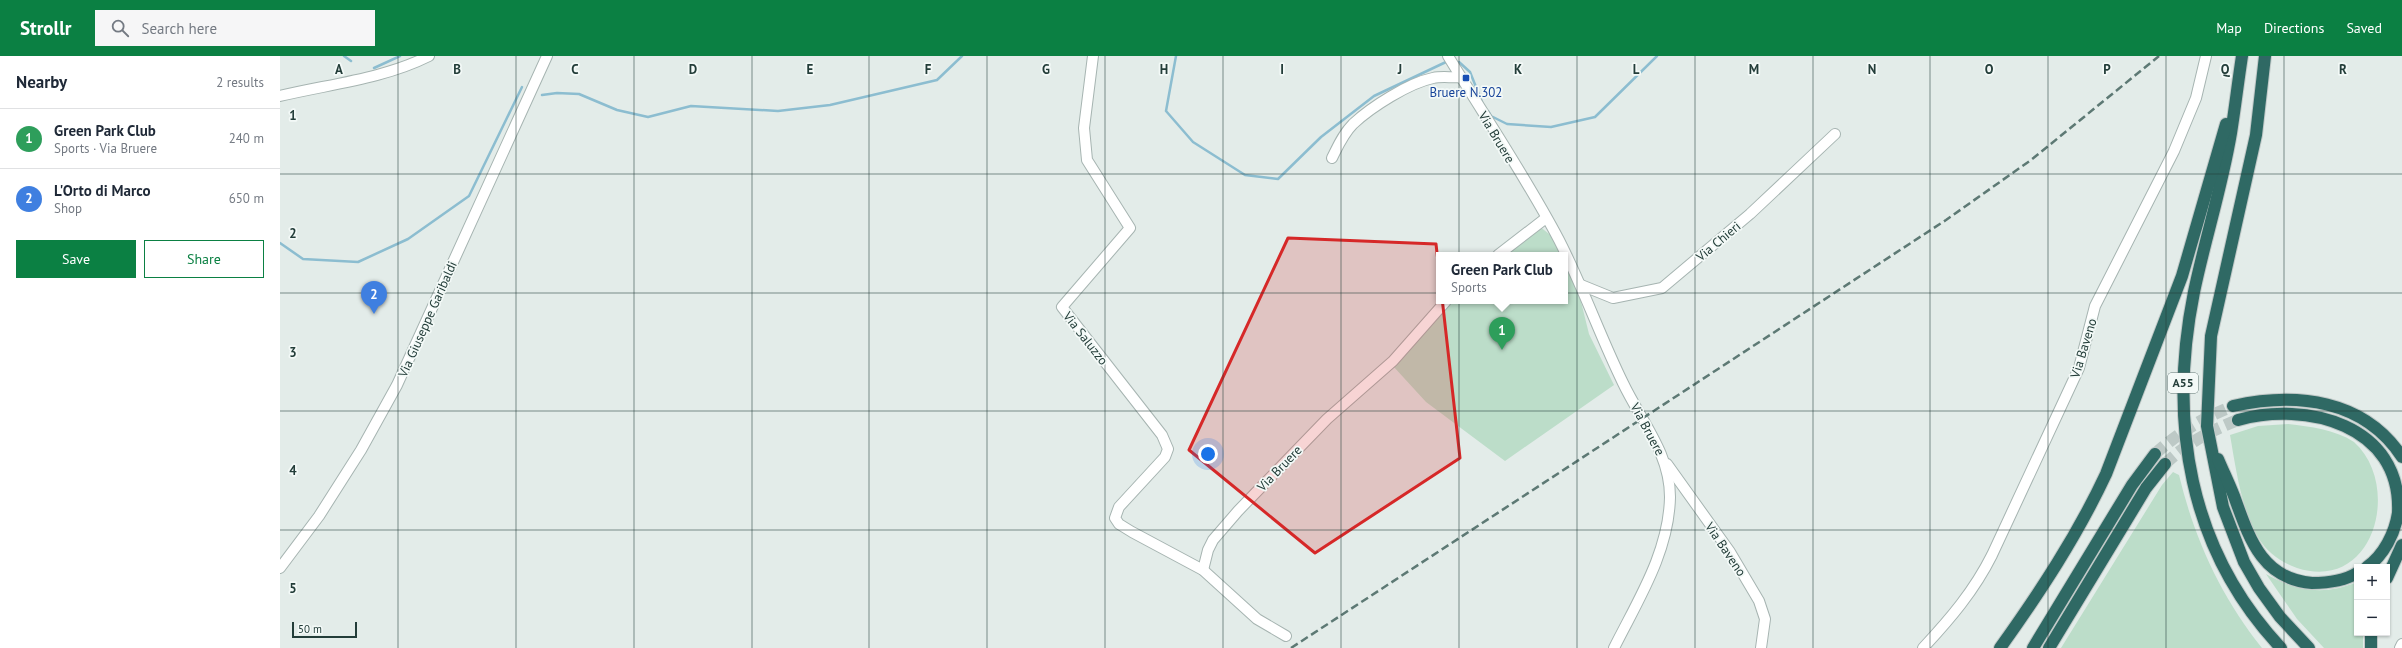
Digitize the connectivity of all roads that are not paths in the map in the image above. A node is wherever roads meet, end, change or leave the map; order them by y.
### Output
1 (429, 56) edge
2 (547, 56) edge
3 (1093, 56) edge
4 (1448, 56) edge
5 (2206, 56) edge
6 (2242, 56) edge
7 (2264, 59) edge
8 (1461, 78) junction
9 (280, 96) edge
10 (2235, 98) junction
11 (1835, 134) dead end
12 (1332, 158) dead end
13 (1546, 218) junction
14 (1502, 252) edge
15 (1564, 252) edge
16 (1568, 259) edge
17 (1581, 284) junction
18 (1443, 304) edge
19 (2233, 406) tunnel mouth
20 (2238, 420) tunnel mouth
21 (2211, 442) junction
22 (2155, 454) tunnel mouth
23 (2402, 458) edge
24 (1664, 459) junction
25 (2165, 464) tunnel mouth
26 (2402, 545) edge
27 (2370, 564) edge
28 (280, 568) edge
29 (1203, 570) junction
30 (2390, 571) edge
31 (2354, 574) edge
32 (1286, 636) dead end
33 (2371, 636) edge
34 (2402, 644) edge
35 (1614, 648) edge
36 (1761, 648) edge
37 (1923, 648) edge
38 (2000, 648) edge
39 (2033, 648) edge
40 (2049, 648) edge
41 (2280, 648) edge
42 (2309, 648) edge
43 (2371, 648) edge
44 (2400, 648) edge

1 - 9 street
2 - 28 street, Via Giuseppe Garibaldi
3 - 29 street, Via Saluzzo
4 - 8 street, Via Bruere
5 - 37 street, Via Baveno
6 - 10 highway, A55
7 - 21 highway, A55
8 - 12 street
8 - 13 street, Via Bruere
10 - 38 highway, A55
10 - 41 highway, A55
11 - 17 street, Via Chieri
13 - 14 street
13 - 15 street, Via Bruere
16 - 17 street, Via Bruere
17 - 24 street, Via Bruere
18 - 29 street, Via Bruere
19 - 23 highway
20 - 27 highway
21 - 31 highway, A55
21 - 42 highway, A55
22 - 39 highway
24 - 35 street, Via Bruere
24 - 36 street, Via Baveno
25 - 40 highway
26 - 30 highway
29 - 32 street
33 - 43 highway
34 - 44 street

